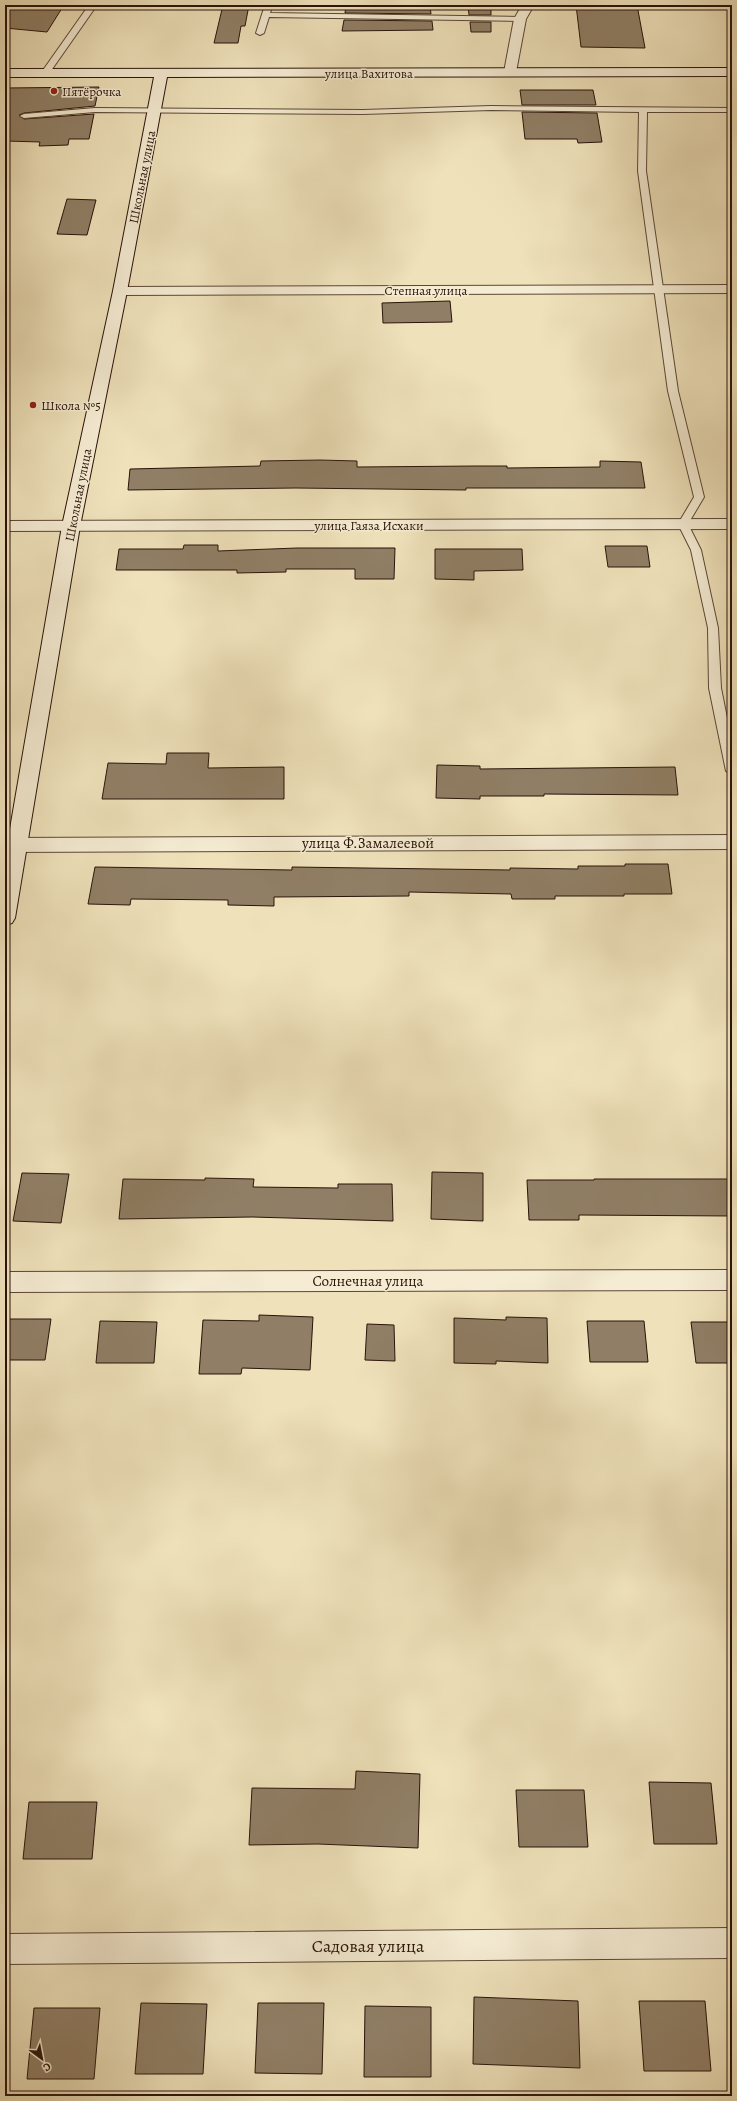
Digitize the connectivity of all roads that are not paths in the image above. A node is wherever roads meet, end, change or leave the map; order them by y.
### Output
1 (93, 5) edge
2 (269, 5) edge
3 (528, 5) edge
4 (266, 15) junction
5 (520, 19) junction
6 (260, 33) dead end
7 (510, 72) junction
8 (732, 72) edge
9 (5, 73) edge
10 (45, 73) junction
11 (161, 73) junction
12 (643, 109) junction
13 (155, 110) junction
14 (732, 110) edge
15 (24, 116) dead end
16 (659, 289) junction
17 (732, 289) edge
18 (120, 291) junction
19 (683, 524) junction
20 (732, 524) edge
21 (5, 526) edge
22 (71, 526) junction
23 (732, 771) edge
24 (732, 842) edge
25 (12, 845) edge
26 (5, 918) edge
27 (732, 1280) edge
28 (5, 1282) edge
29 (732, 1943) edge
30 (5, 1949) edge

1 - 10 lane
2 - 4 lane
3 - 5 street
4 - 5 lane
4 - 6 lane
5 - 7 street
7 - 8 street, улица Вахитова
7 - 11 street, улица Вахитова
9 - 10 street, улица Вахитова
10 - 11 street, улица Вахитова
11 - 13 street, Школьная улица
12 - 13 lane
12 - 14 lane
12 - 16 lane
13 - 15 lane
13 - 18 street, Школьная улица
16 - 17 street, Степная улица
16 - 18 street, Степная улица
16 - 19 lane
18 - 22 street, Школьная улица
19 - 20 street, улица Гаяза Исхаки
19 - 22 street, улица Гаяза Исхаки
19 - 23 lane
21 - 22 street, улица Гаяза Исхаки
22 - 25 street, Школьная улица
24 - 25 street, улица Ф.Замалеевой
25 - 26 street, Школьная улица
27 - 28 street, Солнечная улица
29 - 30 street, Садовая улица

